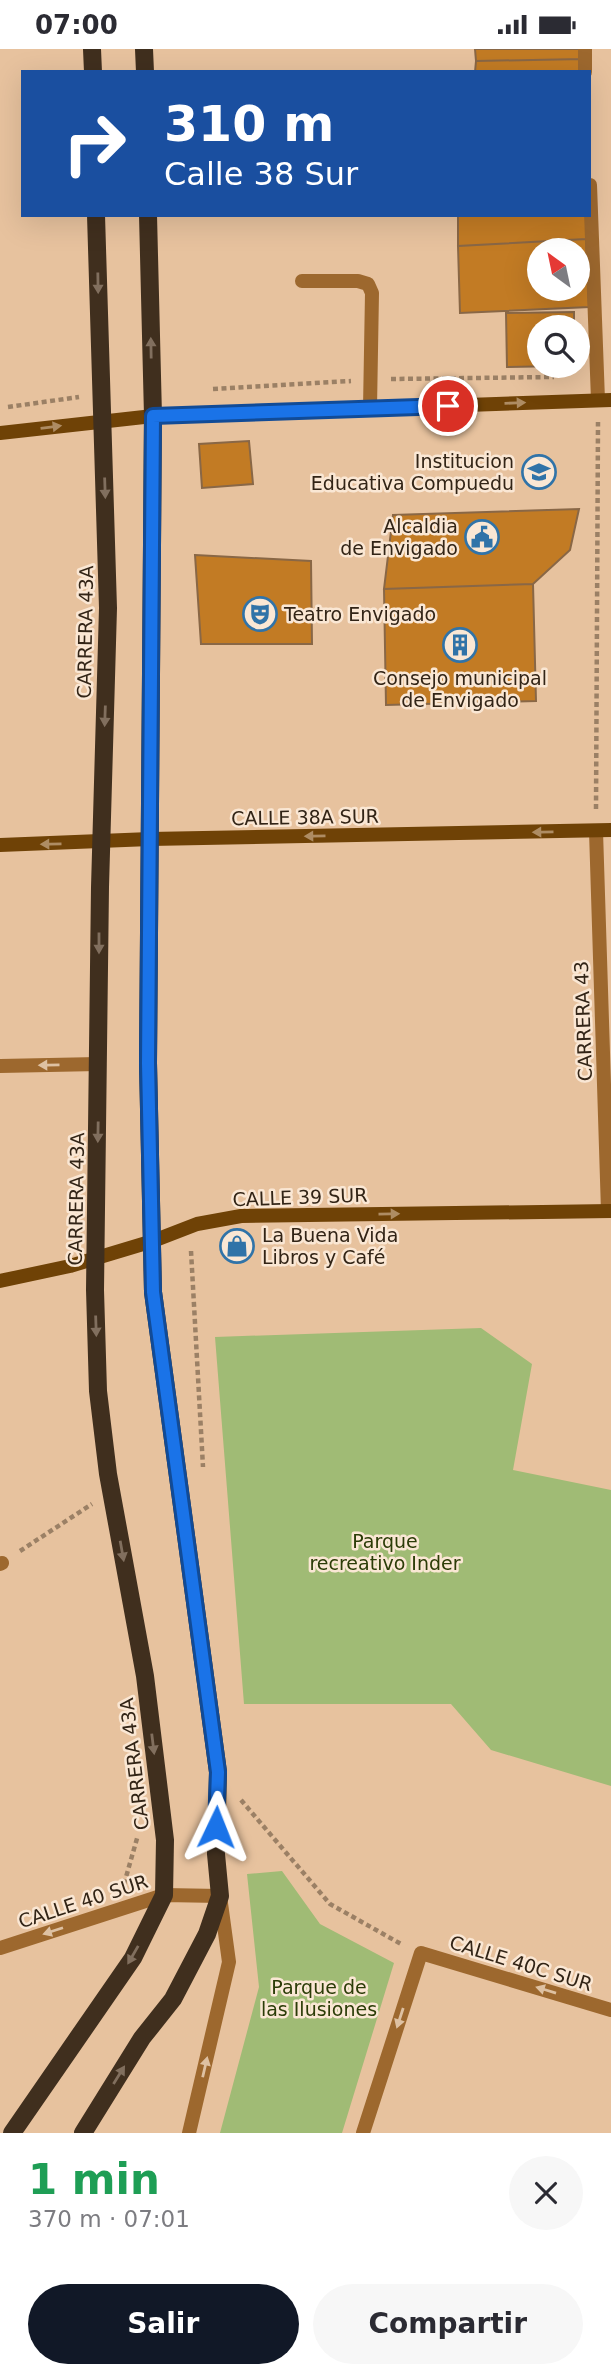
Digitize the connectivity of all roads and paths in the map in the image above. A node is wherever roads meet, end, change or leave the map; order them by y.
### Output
1 (92, 49) edge
2 (144, 49) edge
3 (585, 49) edge
4 (93, 70) edge
5 (145, 70) edge
6 (586, 70) edge
7 (591, 200) edge
8 (96, 217) edge
9 (148, 217) edge
10 (302, 281) dead end
11 (604, 400) edge
12 (370, 408) junction
13 (153, 416) junction
14 (102, 420) junction
15 (0, 433) edge
16 (604, 831) edge
17 (150, 839) junction
18 (101, 843) junction
19 (0, 845) edge
20 (99, 1064) junction
21 (0, 1066) edge
22 (609, 1211) edge
23 (153, 1241) junction
24 (97, 1258) junction
25 (0, 1281) edge
26 (96, 1501) dead end
27 (1, 1563) edge
28 (239, 1797) dead end
29 (164, 1895) junction
30 (220, 1896) junction
31 (0, 1948) edge
32 (421, 1953) junction
33 (611, 2010) edge
34 (12, 2133) edge
35 (83, 2133) edge
36 (189, 2133) edge
37 (363, 2133) edge

1 - 4 main road
2 - 5 main road
3 - 6 street
7 - 11 street
8 -> 14 main road, CARRERA 43A
13 -> 9 main road
10 - 12 street
12 -> 11 street
11 - 16 path
12 - 13 street
13 - 14 street
13 - 17 main road
15 -> 14 street
14 -> 18 main road, CARRERA 43A
16 -> 17 street, CALLE 38A SUR
16 - 22 street, CARRERA 43
17 - 18 street, CALLE 38A SUR
17 - 23 main road
18 -> 19 street, CALLE 38A SUR
18 -> 20 main road, CARRERA 43A
20 -> 21 street
20 -> 24 main road, CARRERA 43A
23 -> 22 street, CALLE 39 SUR
23 - 24 street, CALLE 39 SUR
23 - 30 main road
24 - 25 street, CALLE 39 SUR
24 -> 29 main road, CARRERA 43A
26 - 27 path
28 - 32 path
29 - 30 street, CALLE 40 SUR
29 -> 31 street, CALLE 40 SUR
29 -> 34 main road, CARRERA 43A
35 -> 30 main road
36 -> 30 street
33 -> 32 street, CALLE 40C SUR
32 -> 37 street

